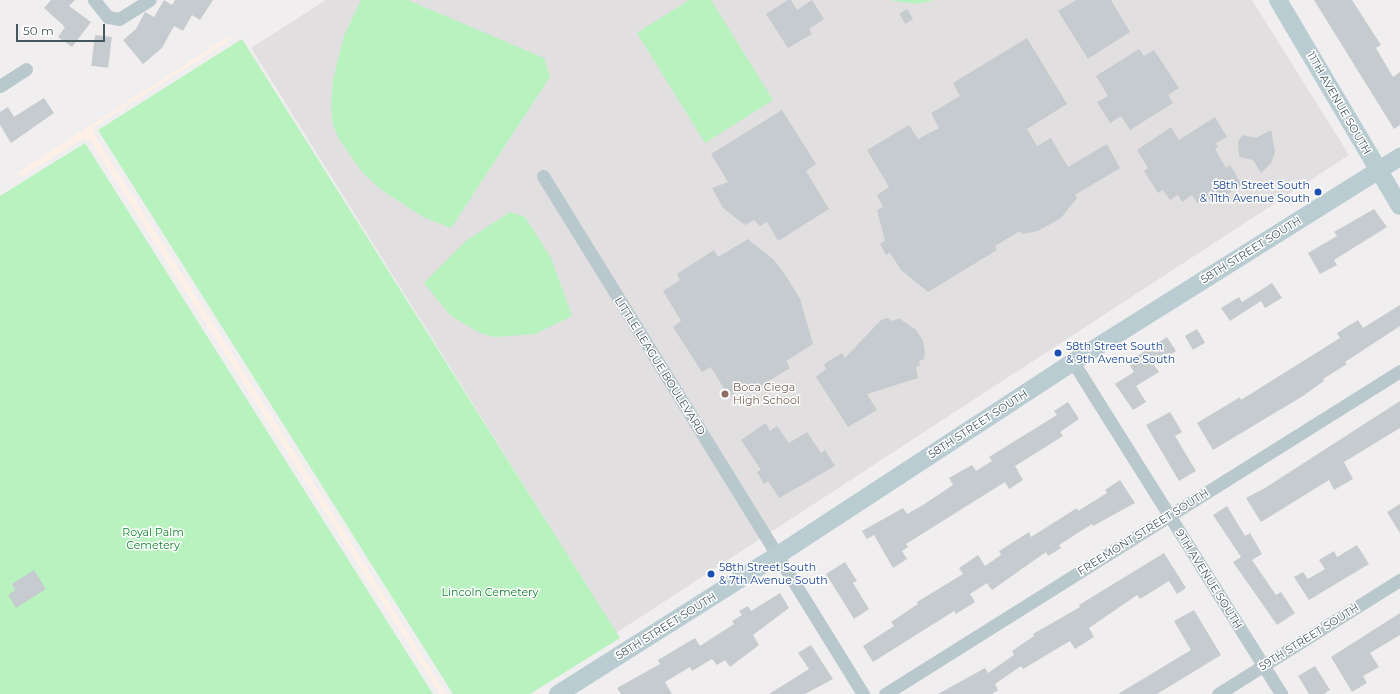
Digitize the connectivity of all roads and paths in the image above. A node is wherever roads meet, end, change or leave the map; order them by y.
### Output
1 (94, 0) edge
2 (149, 0) edge
3 (1278, 0) edge
4 (26, 69) dead end
5 (0, 86) edge
6 (1400, 156) edge
7 (1378, 170) junction
8 (542, 176) dead end
9 (1400, 206) edge
10 (1073, 362) junction
11 (1400, 371) edge
12 (1169, 516) junction
13 (778, 555) junction
14 (1400, 580) edge
15 (1263, 666) junction
16 (558, 694) edge
17 (863, 694) edge
18 (885, 694) edge
19 (1218, 694) edge
20 (1281, 694) edge

1 - 2 street
3 - 7 street, 11TH AVENUE SOUTH
4 - 5 street
6 - 7 street, 58TH STREET SOUTH
7 - 9 street, 11TH AVENUE SOUTH
7 - 10 street, 58TH STREET SOUTH
8 - 13 street, LITTLE LEAGUE BOULEVARD
10 - 12 street, 9TH AVENUE SOUTH
10 - 13 street, 58TH STREET SOUTH
11 - 12 street, FREEMONT STREET SOUTH
12 - 15 street, 9TH AVENUE SOUTH
12 - 18 street, FREEMONT STREET SOUTH
13 - 16 street, 58TH STREET SOUTH
13 - 17 street, LITTLE LEAGUE BOULEVARD
14 - 15 street, 59TH STREET SOUTH
15 - 19 street, 59TH STREET SOUTH
15 - 20 street, 9TH AVENUE SOUTH

